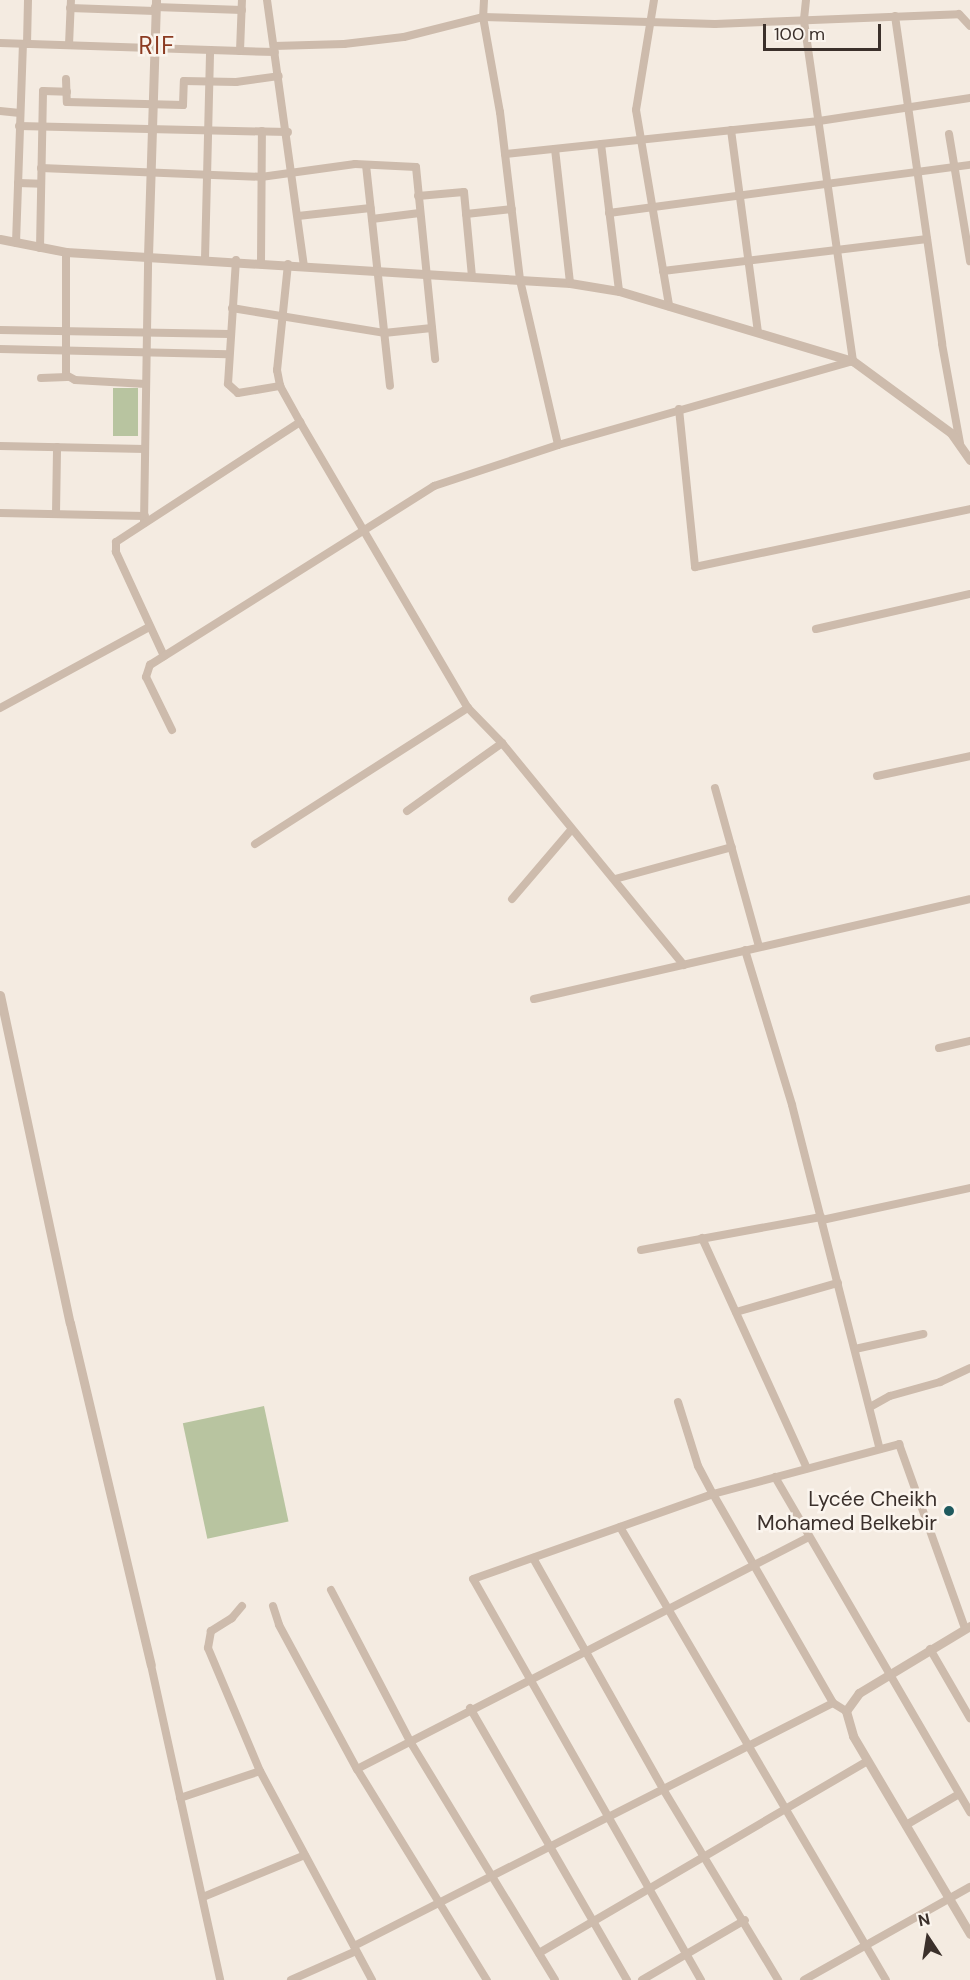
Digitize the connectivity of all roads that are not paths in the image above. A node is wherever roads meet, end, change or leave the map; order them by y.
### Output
1 (28, 0) edge
2 (242, 0) edge
3 (267, 0) edge
4 (484, 0) edge
5 (654, 0) edge
6 (806, 0) edge
7 (71, 4) edge
8 (155, 6) edge
9 (242, 10) junction
10 (895, 16) junction
11 (483, 17) junction
12 (804, 19) junction
13 (650, 22) junction
14 (970, 26) edge
15 (0, 43) edge
16 (25, 44) junction
17 (69, 45) junction
18 (154, 48) junction
19 (275, 49) junction
20 (210, 50) junction
21 (240, 51) junction
22 (279, 76) junction
23 (66, 79) dead end
24 (209, 81) junction
25 (66, 92) junction
26 (970, 98) edge
27 (153, 104) junction
28 (908, 106) junction
29 (0, 111) edge
30 (20, 113) junction
31 (819, 121) junction
32 (19, 126) junction
33 (42, 126) junction
34 (152, 129) junction
35 (208, 130) junction
36 (731, 130) junction
37 (262, 131) junction
38 (288, 132) junction
39 (949, 134) dead end
40 (641, 140) junction
41 (601, 144) junction
42 (555, 149) junction
43 (505, 154) junction
44 (366, 165) junction
45 (970, 165) edge
46 (41, 168) junction
47 (954, 168) junction
48 (293, 172) junction
49 (917, 172) junction
50 (150, 173) junction
51 (207, 174) junction
52 (261, 177) junction
53 (18, 183) junction
54 (41, 184) junction
55 (828, 185) junction
56 (739, 195) junction
57 (418, 196) junction
58 (652, 206) junction
59 (370, 208) junction
60 (512, 209) junction
61 (420, 213) junction
62 (609, 213) junction
63 (466, 214) junction
64 (298, 216) junction
65 (372, 219) junction
66 (0, 239) edge
67 (927, 239) junction
68 (16, 243) junction
69 (40, 248) junction
70 (837, 250) junction
71 (66, 252) junction
72 (148, 256) junction
73 (205, 259) junction
74 (236, 260) junction
75 (748, 260) junction
76 (970, 261) edge
77 (261, 262) junction
78 (288, 264) junction
79 (304, 265) junction
80 (378, 270) junction
81 (663, 270) junction
82 (426, 273) junction
83 (472, 277) junction
84 (520, 280) junction
85 (570, 283) junction
86 (619, 291) junction
87 (669, 306) junction
88 (232, 308) junction
89 (284, 316) junction
90 (432, 328) junction
91 (0, 330) edge
92 (64, 331) junction
93 (758, 332) junction
94 (147, 333) junction
95 (384, 333) junction
96 (230, 334) junction
97 (0, 349) edge
98 (63, 351) junction
99 (147, 352) junction
100 (228, 354) junction
101 (435, 359) dead end
102 (853, 361) junction
103 (68, 377) junction
104 (41, 378) dead end
105 (146, 384) junction
106 (280, 386) junction
107 (390, 386) dead end
108 (679, 409) junction
109 (300, 422) junction
110 (960, 443) junction
111 (558, 445) junction
112 (0, 446) edge
113 (57, 447) junction
114 (145, 449) junction
115 (970, 460) edge
116 (970, 509) edge
117 (0, 513) edge
118 (56, 514) junction
119 (144, 520) junction
120 (364, 527) junction
121 (970, 594) edge
122 (149, 627) junction
123 (816, 629) dead end
124 (164, 656) junction
125 (0, 708) edge
126 (468, 708) junction
127 (172, 730) dead end
128 (502, 743) junction
129 (970, 758) edge
130 (877, 776) dead end
131 (715, 788) dead end
132 (407, 811) dead end
133 (571, 830) junction
134 (255, 844) dead end
135 (732, 848) junction
136 (615, 879) junction
137 (512, 899) dead end
138 (970, 899) edge
139 (759, 947) junction
140 (745, 951) junction
141 (684, 964) junction
142 (0, 995) edge
143 (534, 999) dead end
144 (970, 1041) edge
145 (939, 1048) dead end
146 (970, 1188) edge
147 (821, 1218) junction
148 (702, 1238) junction
149 (641, 1250) dead end
150 (838, 1283) junction
151 (735, 1312) junction
152 (923, 1334) dead end
153 (855, 1349) junction
154 (970, 1368) edge
155 (678, 1402) dead end
156 (870, 1407) junction
157 (880, 1449) junction
158 (807, 1468) junction
159 (775, 1477) junction
160 (712, 1494) junction
161 (620, 1527) junction
162 (809, 1537) junction
163 (533, 1558) junction
164 (753, 1566) junction
165 (331, 1590) dead end
166 (242, 1606) dead end
167 (273, 1606) dead end
168 (669, 1610) junction
169 (968, 1627) edge
170 (930, 1649) junction
171 (588, 1652) junction
172 (152, 1665) joint
173 (888, 1676) junction
174 (528, 1678) junction
175 (833, 1703) junction
176 (470, 1708) junction
177 (846, 1711) junction
178 (970, 1718) edge
179 (411, 1743) junction
180 (749, 1746) junction
181 (867, 1761) junction
182 (357, 1769) junction
183 (260, 1771) junction
184 (663, 1789) junction
185 (959, 1794) junction
186 (180, 1798) junction
187 (786, 1809) junction
188 (970, 1812) edge
189 (608, 1817) junction
190 (906, 1826) junction
191 (550, 1846) junction
192 (305, 1855) junction
193 (704, 1857) junction
194 (494, 1875) junction
195 (970, 1887) edge
196 (648, 1888) junction
197 (202, 1897) junction
198 (950, 1899) junction
199 (441, 1901) junction
200 (745, 1920) junction
201 (593, 1921) junction
202 (970, 1934) edge
203 (867, 1947) junction
204 (355, 1948) junction
205 (539, 1953) junction
206 (686, 1954) junction
207 (220, 1980) edge
208 (291, 1980) edge
209 (372, 1980) edge
210 (488, 1980) edge
211 (555, 1980) edge
212 (627, 1980) edge
213 (642, 1980) edge
214 (701, 1980) edge
215 (778, 1980) edge
216 (804, 1980) edge
217 (886, 1980) edge

1 - 16 street
2 - 9 street
3 - 19 street
4 - 11 street
5 - 13 street
6 - 12 street
7 - 8 street
7 - 17 street
8 - 9 street
8 - 18 street
9 - 21 street
10 - 12 street
10 - 14 street
10 - 28 street
11 - 13 street
11 - 19 street
11 - 43 street
12 - 13 street
12 - 31 street
13 - 40 street
15 - 16 street
16 - 17 street
16 - 30 street
17 - 18 street
18 - 20 street
18 - 27 street
19 - 21 street
19 - 22 street
20 - 21 street
20 - 24 street
22 - 24 street
22 - 38 street
23 - 25 street
24 - 27 street
24 - 35 street
25 - 27 street
25 - 33 street
26 - 28 street
27 - 34 street
28 - 31 street
28 - 49 street
29 - 30 street
30 - 32 street
31 - 36 street
31 - 55 street
32 - 33 street
32 - 53 street
33 - 34 street
33 - 46 street
34 - 35 street
34 - 50 street
35 - 37 street
35 - 51 street
36 - 40 street
36 - 56 street
37 - 38 street
37 - 52 street
38 - 48 street
39 - 47 street
40 - 41 street
40 - 58 street
41 - 42 street
41 - 62 street
42 - 43 street
42 - 85 street
43 - 60 street
44 - 48 street
44 - 57 street
44 - 59 street
45 - 47 street
46 - 50 street
46 - 54 street
47 - 49 street
47 - 76 street
48 - 52 street
48 - 64 street
49 - 55 street
49 - 67 street
50 - 51 street
50 - 72 street
51 - 52 street
51 - 73 street
52 - 77 street
53 - 54 street
53 - 68 street
54 - 69 street
55 - 56 street
55 - 70 street
56 - 58 street
56 - 75 street
57 - 61 street
57 - 63 street
58 - 62 street
58 - 81 street
59 - 64 street
59 - 65 street
60 - 63 street
60 - 84 street
61 - 65 street
61 - 82 street
62 - 86 street
63 - 83 street
64 - 79 street
65 - 80 street
66 - 68 street
67 - 70 street
67 - 110 street
68 - 69 street
69 - 71 street
70 - 75 street
70 - 102 street
71 - 72 street
71 - 92 street
72 - 73 street
72 - 94 street
73 - 74 street
74 - 77 street
74 - 88 street
75 - 81 street
75 - 93 street
77 - 78 street
78 - 79 street
78 - 89 street
79 - 80 street
80 - 82 street
80 - 95 street
81 - 87 street
82 - 83 street
82 - 90 street
83 - 84 street
84 - 85 street
84 - 111 street
85 - 86 street
86 - 87 street
87 - 93 street
88 - 89 street
88 - 96 street
89 - 95 street
89 - 106 street
90 - 95 street
90 - 101 street
91 - 92 street
92 - 94 street
92 - 98 street
93 - 102 street
94 - 96 street
94 - 99 street
95 - 107 street
96 - 100 street
97 - 98 street
98 - 99 street
98 - 103 street
99 - 100 street
99 - 105 street
100 - 106 street
102 - 108 street
102 - 110 street
103 - 104 street
103 - 105 street
105 - 114 street
106 - 109 street
108 - 111 street
108 - 116 street
109 - 119 street
109 - 120 street
110 - 115 street
111 - 120 street
112 - 113 street
113 - 114 street
113 - 118 street
114 - 119 street
117 - 118 street
118 - 119 street
119 - 122 street
120 - 124 street
120 - 126 street
121 - 123 street
122 - 124 street
122 - 125 street
124 - 127 street
126 - 128 street
126 - 134 street
128 - 132 street
128 - 133 street
129 - 130 street
131 - 135 street
133 - 136 street
133 - 137 street
135 - 136 street
135 - 139 street
136 - 141 street
138 - 139 street
139 - 140 street
140 - 141 street
140 - 147 street
141 - 143 street
142 - 172 street
144 - 145 street
146 - 147 street
147 - 148 street
147 - 150 street
148 - 149 street
148 - 151 street
150 - 151 street
150 - 153 street
151 - 158 street
152 - 153 street
153 - 156 street
154 - 156 street
155 - 160 street
156 - 157 street
157 - 158 street
157 - 169 street
158 - 159 street
159 - 160 street
159 - 162 street
160 - 161 street
160 - 164 street
161 - 163 street
161 - 168 street
162 - 164 street
162 - 173 street
163 - 171 street
163 - 174 street
164 - 168 street
164 - 175 street
165 - 179 street
166 - 183 street
167 - 182 street
168 - 171 street
168 - 180 street
169 - 170 street
170 - 173 street
170 - 178 street
171 - 174 street
171 - 184 street
172 - 186 street
173 - 177 street
173 - 185 street
174 - 176 street
174 - 189 street
175 - 177 street
175 - 180 street
176 - 179 street
176 - 191 street
177 - 181 street
179 - 182 street
179 - 194 street
180 - 184 street
180 - 187 street
181 - 187 street
181 - 190 street
182 - 199 street
183 - 186 street
183 - 192 street
184 - 189 street
184 - 193 street
185 - 188 street
185 - 190 street
186 - 197 street
187 - 193 street
187 - 203 street
189 - 191 street
189 - 196 street
190 - 198 street
191 - 194 street
191 - 201 street
192 - 197 street
192 - 204 street
193 - 196 street
193 - 200 street
194 - 199 street
194 - 205 street
195 - 198 street
196 - 201 street
196 - 206 street
197 - 207 street
198 - 202 street
198 - 203 street
199 - 204 street
199 - 210 street
200 - 206 street
200 - 215 street
201 - 205 street
201 - 212 street
203 - 216 street
203 - 217 street
204 - 208 street
204 - 209 street
205 - 211 street
206 - 213 street
206 - 214 street

